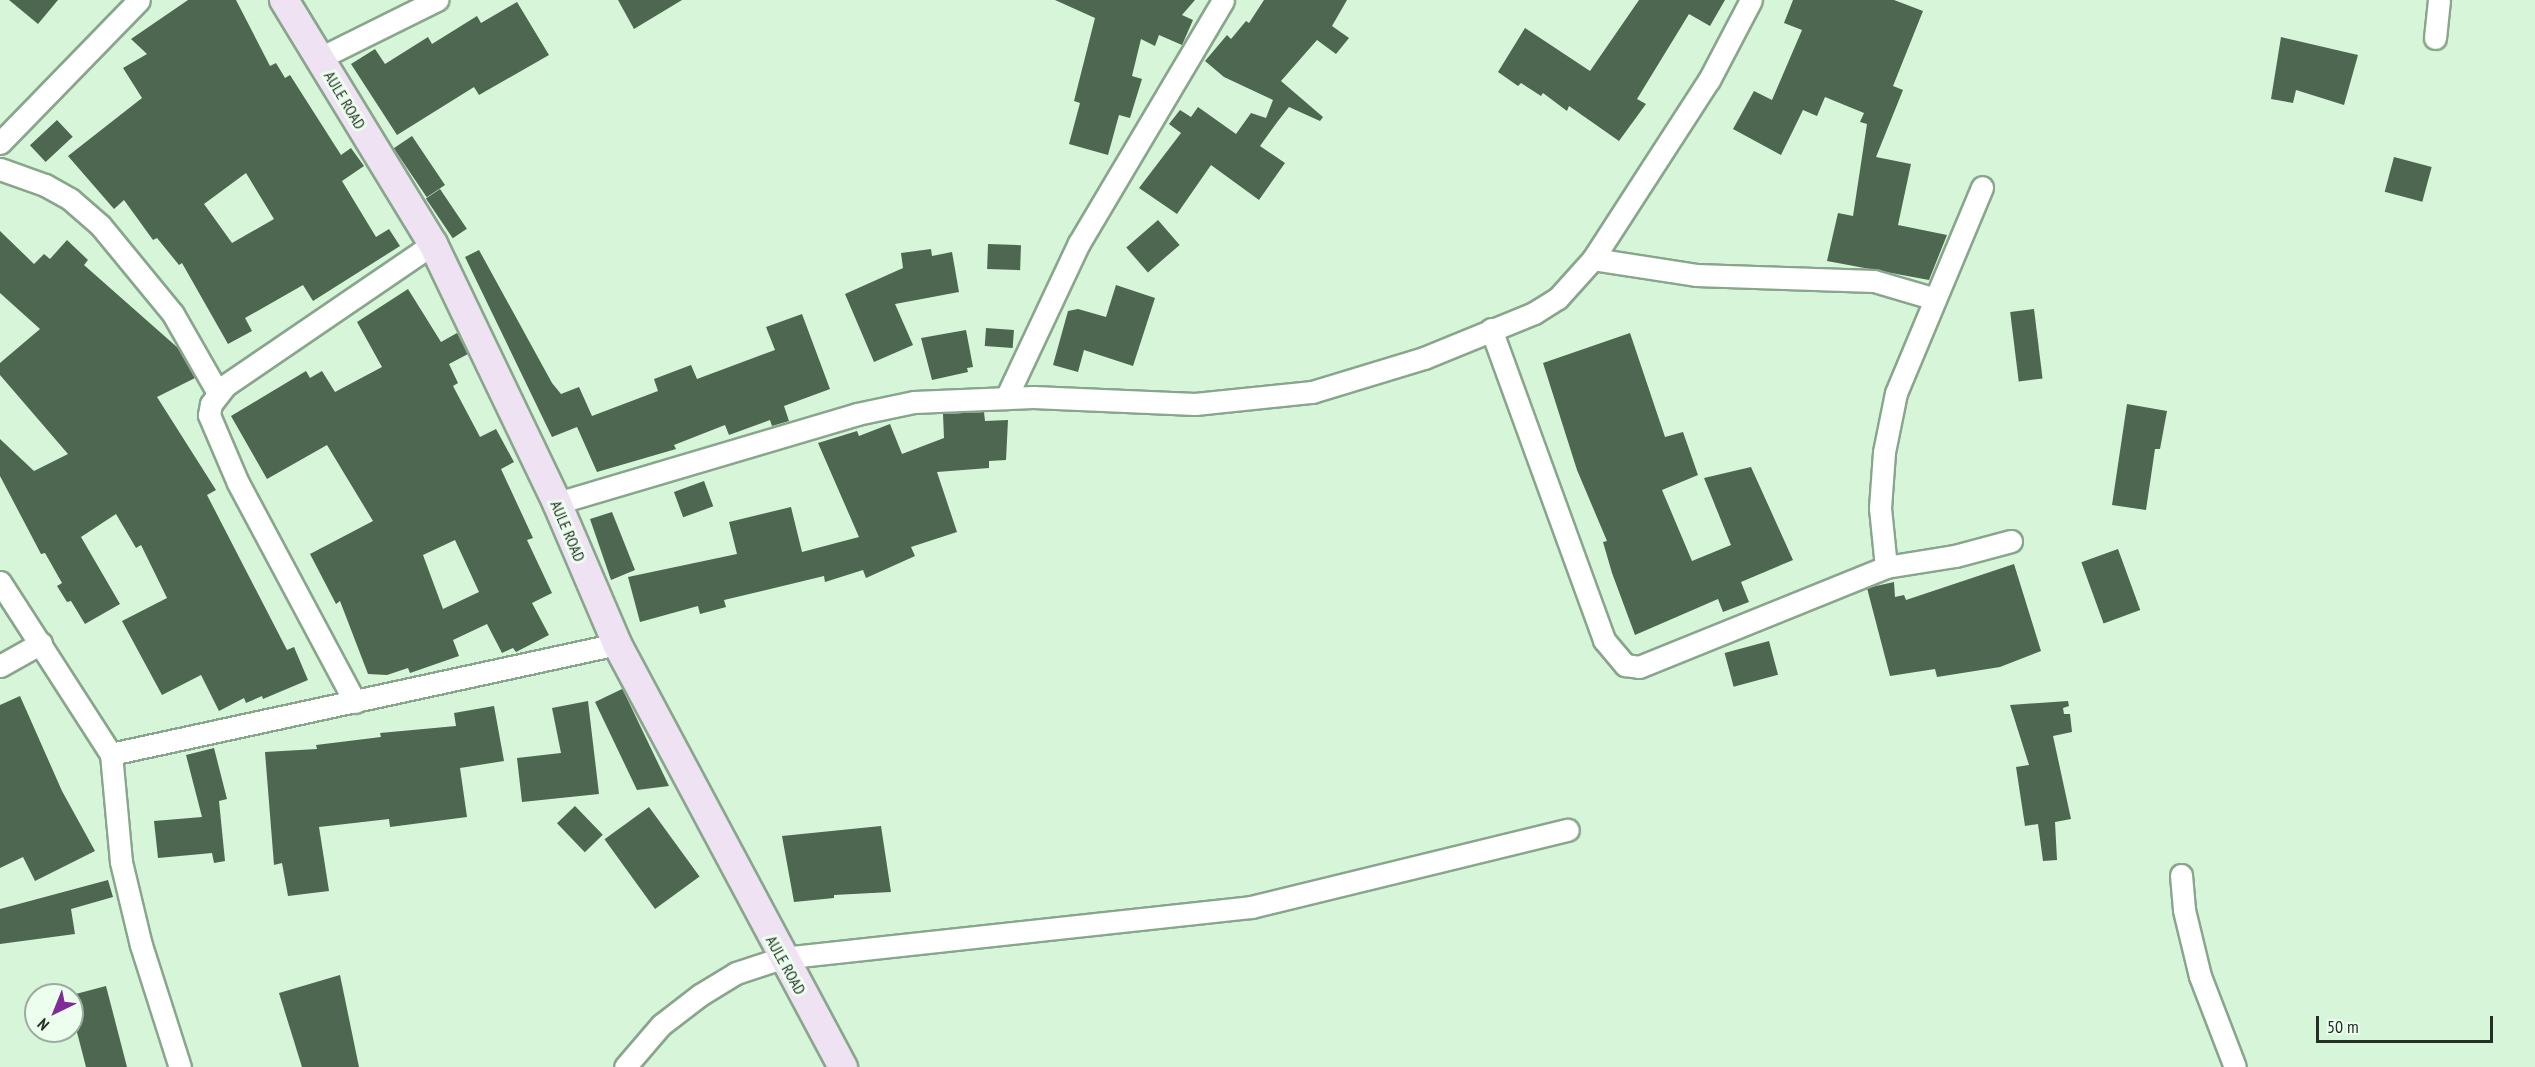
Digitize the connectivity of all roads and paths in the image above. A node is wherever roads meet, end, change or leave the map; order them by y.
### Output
1 (139, 0) edge
2 (284, 0) edge
3 (437, 0) edge
4 (1223, 0) edge
5 (1751, 0) edge
6 (2439, 0) edge
7 (2434, 38) dead end
8 (320, 58) junction
9 (0, 143) edge
10 (0, 169) edge
11 (1982, 187) dead end
12 (433, 244) junction
13 (1593, 259) junction
14 (1932, 298) junction
15 (1491, 329) junction
16 (218, 393) junction
17 (1006, 398) junction
18 (557, 503) junction
19 (2011, 541) dead end
20 (1886, 567) junction
21 (0, 582) edge
22 (40, 643) junction
23 (617, 644) junction
24 (0, 666) edge
25 (355, 702) junction
26 (111, 754) junction
27 (1568, 830) dead end
28 (2181, 875) dead end
29 (782, 958) junction
30 (180, 1067) edge
31 (625, 1067) edge
32 (843, 1067) edge
33 (2235, 1067) edge

1 - 9 street
2 - 8 street, AULE ROAD
3 - 8 street
4 - 17 street
5 - 13 street
6 - 7 street
8 - 12 street, AULE ROAD
10 - 16 street
11 - 14 street
12 - 16 street
12 - 18 street, AULE ROAD
13 - 14 street
13 - 15 street
14 - 20 street
15 - 17 street
15 - 20 street
16 - 25 street
17 - 18 street
18 - 23 street, AULE ROAD
19 - 20 street
21 - 22 street
22 - 24 street
22 - 26 street
23 - 25 street
23 - 29 street, AULE ROAD
25 - 26 street
26 - 30 street
27 - 29 street
28 - 33 street
29 - 31 street
29 - 32 street, AULE ROAD

